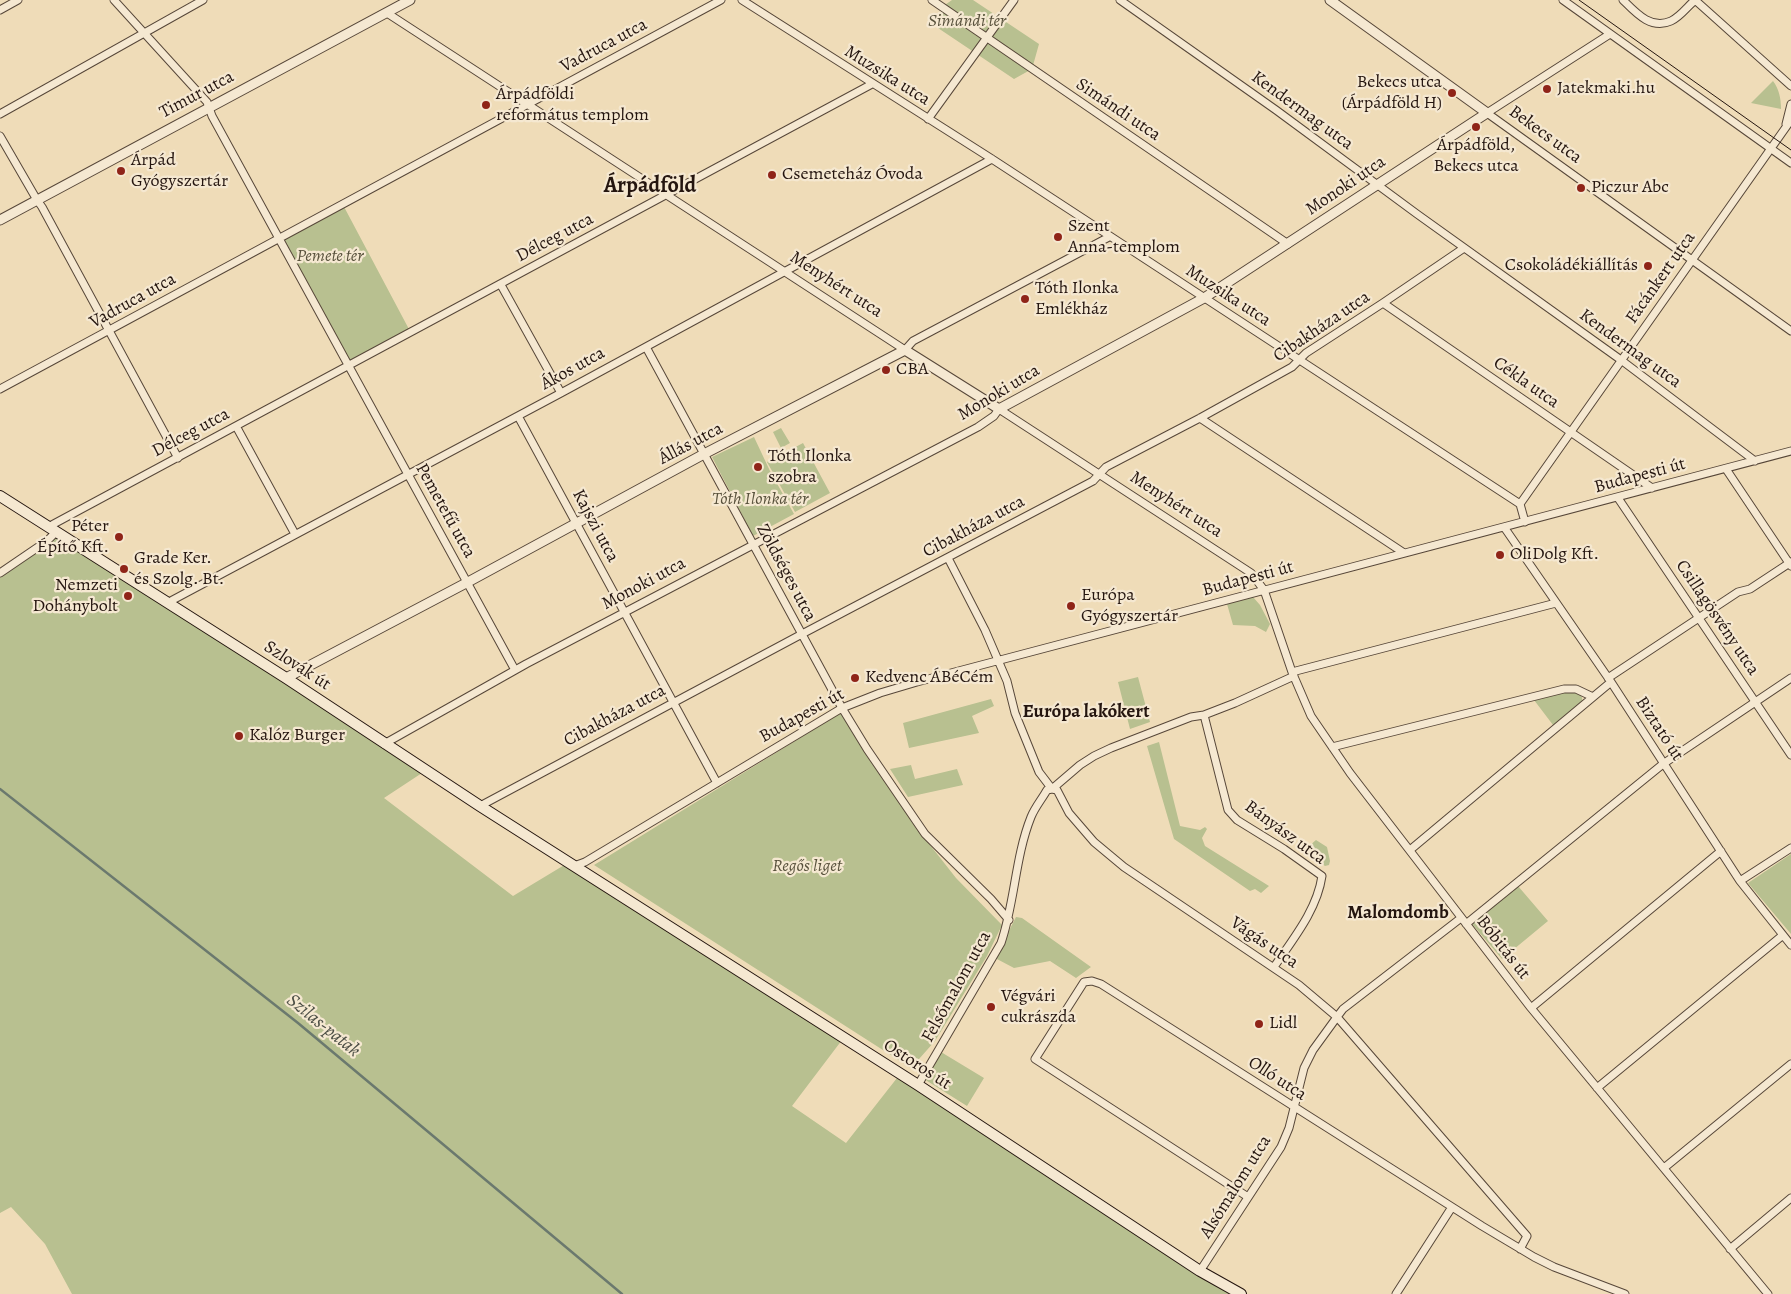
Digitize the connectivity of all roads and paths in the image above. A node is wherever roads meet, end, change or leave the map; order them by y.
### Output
1 (18, 0) edge
2 (114, 0) edge
3 (203, 0) edge
4 (410, 0) edge
5 (721, 0) edge
6 (742, 0) edge
7 (932, 0) edge
8 (1014, 0) edge
9 (1120, 0) edge
10 (1330, 0) edge
11 (1563, 0) edge
12 (1623, 0) edge
13 (1695, 0) edge
14 (0, 10) edge
15 (386, 12) junction
16 (143, 33) junction
17 (1610, 34) junction
18 (987, 38) junction
19 (872, 84) junction
20 (1791, 86) edge
21 (527, 104) junction
22 (1791, 104) edge
23 (209, 108) junction
24 (1487, 113) junction
25 (0, 114) edge
26 (928, 119) junction
27 (1791, 120) edge
28 (1786, 127) junction
29 (0, 136) edge
30 (1771, 148) junction
31 (992, 160) junction
32 (1791, 163) edge
33 (1378, 184) junction
34 (666, 196) junction
35 (36, 200) junction
36 (0, 220) edge
37 (1109, 237) junction
38 (279, 238) junction
39 (1288, 244) junction
40 (1464, 248) junction
41 (1693, 260) junction
42 (784, 271) junction
43 (501, 285) junction
44 (1204, 298) junction
45 (1383, 303) junction
46 (110, 331) junction
47 (1791, 331) edge
48 (646, 347) junction
49 (905, 350) junction
50 (1298, 360) junction
51 (1621, 360) junction
52 (348, 366) junction
53 (0, 389) edge
54 (561, 393) junction
55 (1000, 409) junction
56 (518, 416) junction
57 (1200, 418) junction
58 (236, 426) junction
59 (1570, 432) junction
60 (1791, 451) edge
61 (704, 454) junction
62 (178, 458) junction
63 (1755, 460) junction
64 (1726, 469) junction
65 (1098, 474) junction
66 (408, 475) junction
67 (1652, 488) junction
68 (0, 496) edge
69 (1618, 498) junction
70 (1520, 504) junction
71 (1525, 522) junction
72 (577, 523) junction
73 (1504, 528) junction
74 (52, 529) junction
75 (295, 534) junction
76 (754, 544) junction
77 (1404, 553) junction
78 (948, 558) junction
79 (1790, 564) edge
80 (0, 573) edge
81 (468, 582) junction
82 (1264, 590) junction
83 (167, 603) junction
84 (1556, 603) junction
85 (624, 613) junction
86 (1700, 618) junction
87 (802, 634) junction
88 (997, 661) junction
89 (515, 670) junction
90 (1293, 674) junction
91 (286, 678) junction
92 (1791, 678) edge
93 (1609, 680) junction
94 (1593, 697) junction
95 (674, 702) junction
96 (1755, 702) junction
97 (842, 708) junction
98 (1204, 715) junction
99 (384, 744) junction
100 (1332, 747) junction
101 (1791, 756) edge
102 (1663, 764) junction
103 (717, 783) junction
104 (1052, 789) junction
105 (480, 806) junction
106 (1791, 848) edge
107 (1410, 850) junction
108 (1721, 851) junction
109 (574, 866) junction
110 (1740, 880) junction
111 (1008, 920) junction
112 (1464, 921) junction
113 (1783, 935) junction
114 (1791, 945) edge
115 (1274, 968) junction
116 (1531, 1008) junction
117 (1336, 1017) junction
118 (1791, 1064) edge
119 (918, 1085) junction
120 (1597, 1088) junction
121 (1293, 1108) junction
122 (1664, 1168) junction
123 (1248, 1197) junction
124 (1791, 1198) edge
125 (1452, 1207) junction
126 (1520, 1248) junction
127 (1730, 1249) junction
128 (1200, 1271) junction
129 (1241, 1294) edge
130 (1396, 1294) edge
131 (1625, 1294) edge
132 (1768, 1294) edge

1 - 14 street
2 - 16 street
3 - 16 street
4 - 15 street, Timur utca
5 - 21 street, Vadruca utca
6 - 19 street, Muzsika utca
7 - 18 street, Simándi utca
8 - 18 street
9 - 33 street, Kendermag utca
10 - 24 street, Bekecs utca
11 - 17 street
12 - 13 street
13 - 20 street
15 - 21 street, Menyhért utca
15 - 23 street, Timur utca
16 - 23 street
16 - 25 street
17 - 24 street, Monoki utca
17 - 30 street
18 - 26 street
18 - 39 street, Simándi utca
19 - 26 street, Muzsika utca
19 - 34 street, Délceg utca
21 - 34 street, Menyhért utca
21 - 38 street, Vadruca utca
22 - 28 street, Fácánkert utca
23 - 35 street, Timur utca
23 - 38 street
24 - 33 street, Monoki utca
24 - 41 street, Bekecs utca
26 - 31 street, Muzsika utca
27 - 28 street, Fácánkert utca
28 - 30 street, Fácánkert utca
29 - 35 street
30 - 32 street
30 - 41 street, Fácánkert utca
31 - 37 street, Muzsika utca
31 - 42 street, Ákos utca
33 - 39 street, Monoki utca
33 - 40 street, Kendermag utca
34 - 42 street, Menyhért utca
34 - 43 street, Délceg utca
35 - 36 street, Timur utca
35 - 46 street
37 - 44 street, Muzsika utca
37 - 49 street, Állás utca
38 - 46 street, Vadruca utca
38 - 52 street
39 - 44 street, Monoki utca
40 - 45 street, Cibakháza utca
40 - 51 street, Kendermag utca
41 - 47 street, Bekecs utca
41 - 51 street, Fácánkert utca
42 - 48 street, Ákos utca
42 - 49 street, Menyhért utca
43 - 52 street, Délceg utca
43 - 54 street
44 - 50 street, Muzsika utca
44 - 55 street, Monoki utca
45 - 50 street, Cibakháza utca
45 - 59 street, Cékla utca
46 - 53 street, Vadruca utca
46 - 62 street
48 - 54 street, Ákos utca
48 - 61 street, Zöldséges utca
49 - 55 street, Menyhért utca
49 - 61 street, Állás utca
50 - 57 street, Cibakháza utca
50 - 70 street, Muzsika utca
51 - 59 street, Fácánkert utca
51 - 63 street, Kendermag utca
52 - 58 street, Délceg utca
52 - 66 street, Pemetefű utca
54 - 56 street, Ákos utca
55 - 65 street, Menyhért utca
55 - 76 street, Monoki utca
56 - 66 street, Ákos utca
56 - 72 street, Kajszi utca
57 - 65 street, Cibakháza utca
57 - 77 street
58 - 62 street, Délceg utca
58 - 75 street
59 - 67 street, Cékla utca
59 - 70 street, Fácánkert utca
60 - 63 street, Budapesti út
61 - 72 street, Állás utca
61 - 76 street, Zöldséges utca
62 - 74 street, Délceg utca
63 - 64 street, Budapesti út
64 - 67 street, Budapesti út
64 - 79 street
65 - 78 street, Cibakháza utca
65 - 82 street, Menyhért utca
66 - 75 street, Ákos utca
66 - 81 street, Pemetefű utca
67 - 69 street, Budapesti út
68 - 74 main road, Szlovák út
69 - 71 street, Budapesti út
69 - 86 street, Csillagösvény utca
70 - 71 street
71 - 73 street, Budapesti út
72 - 81 street, Állás utca
72 - 85 street, Kajszi utca
73 - 77 street, Budapesti út
73 - 84 street, Biztató út
74 - 80 street, Délceg utca
74 - 83 main road, Szlovák út
75 - 83 street, Ákos utca
76 - 85 street, Monoki utca
76 - 87 street, Zöldséges utca
77 - 82 street, Budapesti út
78 - 87 street, Cibakháza utca
78 - 88 street, Vágás utca
79 - 86 street
81 - 89 street, Pemetefű utca
81 - 91 street, Állás utca
82 - 88 street, Budapesti út
82 - 90 street, Bóbitás út
83 - 91 main road, Szlovák út
84 - 90 street, Felsőmalom utca
84 - 93 street, Biztató út
85 - 89 street, Monoki utca
85 - 95 street, Kajszi utca
86 - 93 street
86 - 96 street, Csillagösvény utca
87 - 95 street, Cibakháza utca
87 - 97 street, Zöldséges utca
88 - 97 street, Budapesti út
88 - 104 street, Vágás utca
89 - 99 street, Monoki utca
90 - 98 street, Felsőmalom utca
90 - 100 street, Bóbitás út
91 - 99 main road, Szlovák út
92 - 96 street, Alsómalom utca
93 - 94 street
93 - 102 street, Biztató út
94 - 100 street
94 - 107 street
95 - 103 street, Kajszi utca
95 - 105 street, Cibakháza utca
96 - 101 street, Csillagösvény utca
96 - 102 street, Alsómalom utca
97 - 103 street, Budapesti út
97 - 111 street, Zöldséges utca
98 - 104 street, Felsőmalom utca
98 - 115 street, Bányász utca
99 - 105 main road, Szlovák út
100 - 107 street, Bóbitás út
102 - 108 street, Biztató út
102 - 112 street, Alsómalom utca
103 - 109 street, Budapesti út
104 - 111 street, Felsőmalom utca
104 - 115 street, Vágás utca
105 - 109 main road, Szlovák út
106 - 110 street
107 - 112 street, Bóbitás út
108 - 110 street, Biztató út
108 - 116 street
109 - 119 main road, Ostoros út
110 - 113 street, Biztató út
111 - 119 street, Felsőmalom utca
112 - 116 street, Bóbitás út
112 - 117 street, Alsómalom utca
113 - 114 street, Biztató út
113 - 120 street
115 - 117 street, Vágás utca
116 - 120 street, Bóbitás út
117 - 121 street, Alsómalom utca
117 - 126 street, Vágás utca
118 - 122 street
119 - 128 main road, Ostoros út
120 - 122 street, Bóbitás út
121 - 123 street, Alsómalom utca
121 - 123 street, Olló utca
121 - 125 street, Olló utca
122 - 127 street, Bóbitás út
123 - 128 street, Alsómalom utca
124 - 127 street
125 - 126 street
125 - 130 street
126 - 131 street
127 - 132 street, Bóbitás út
128 - 129 main road, Ostoros út

